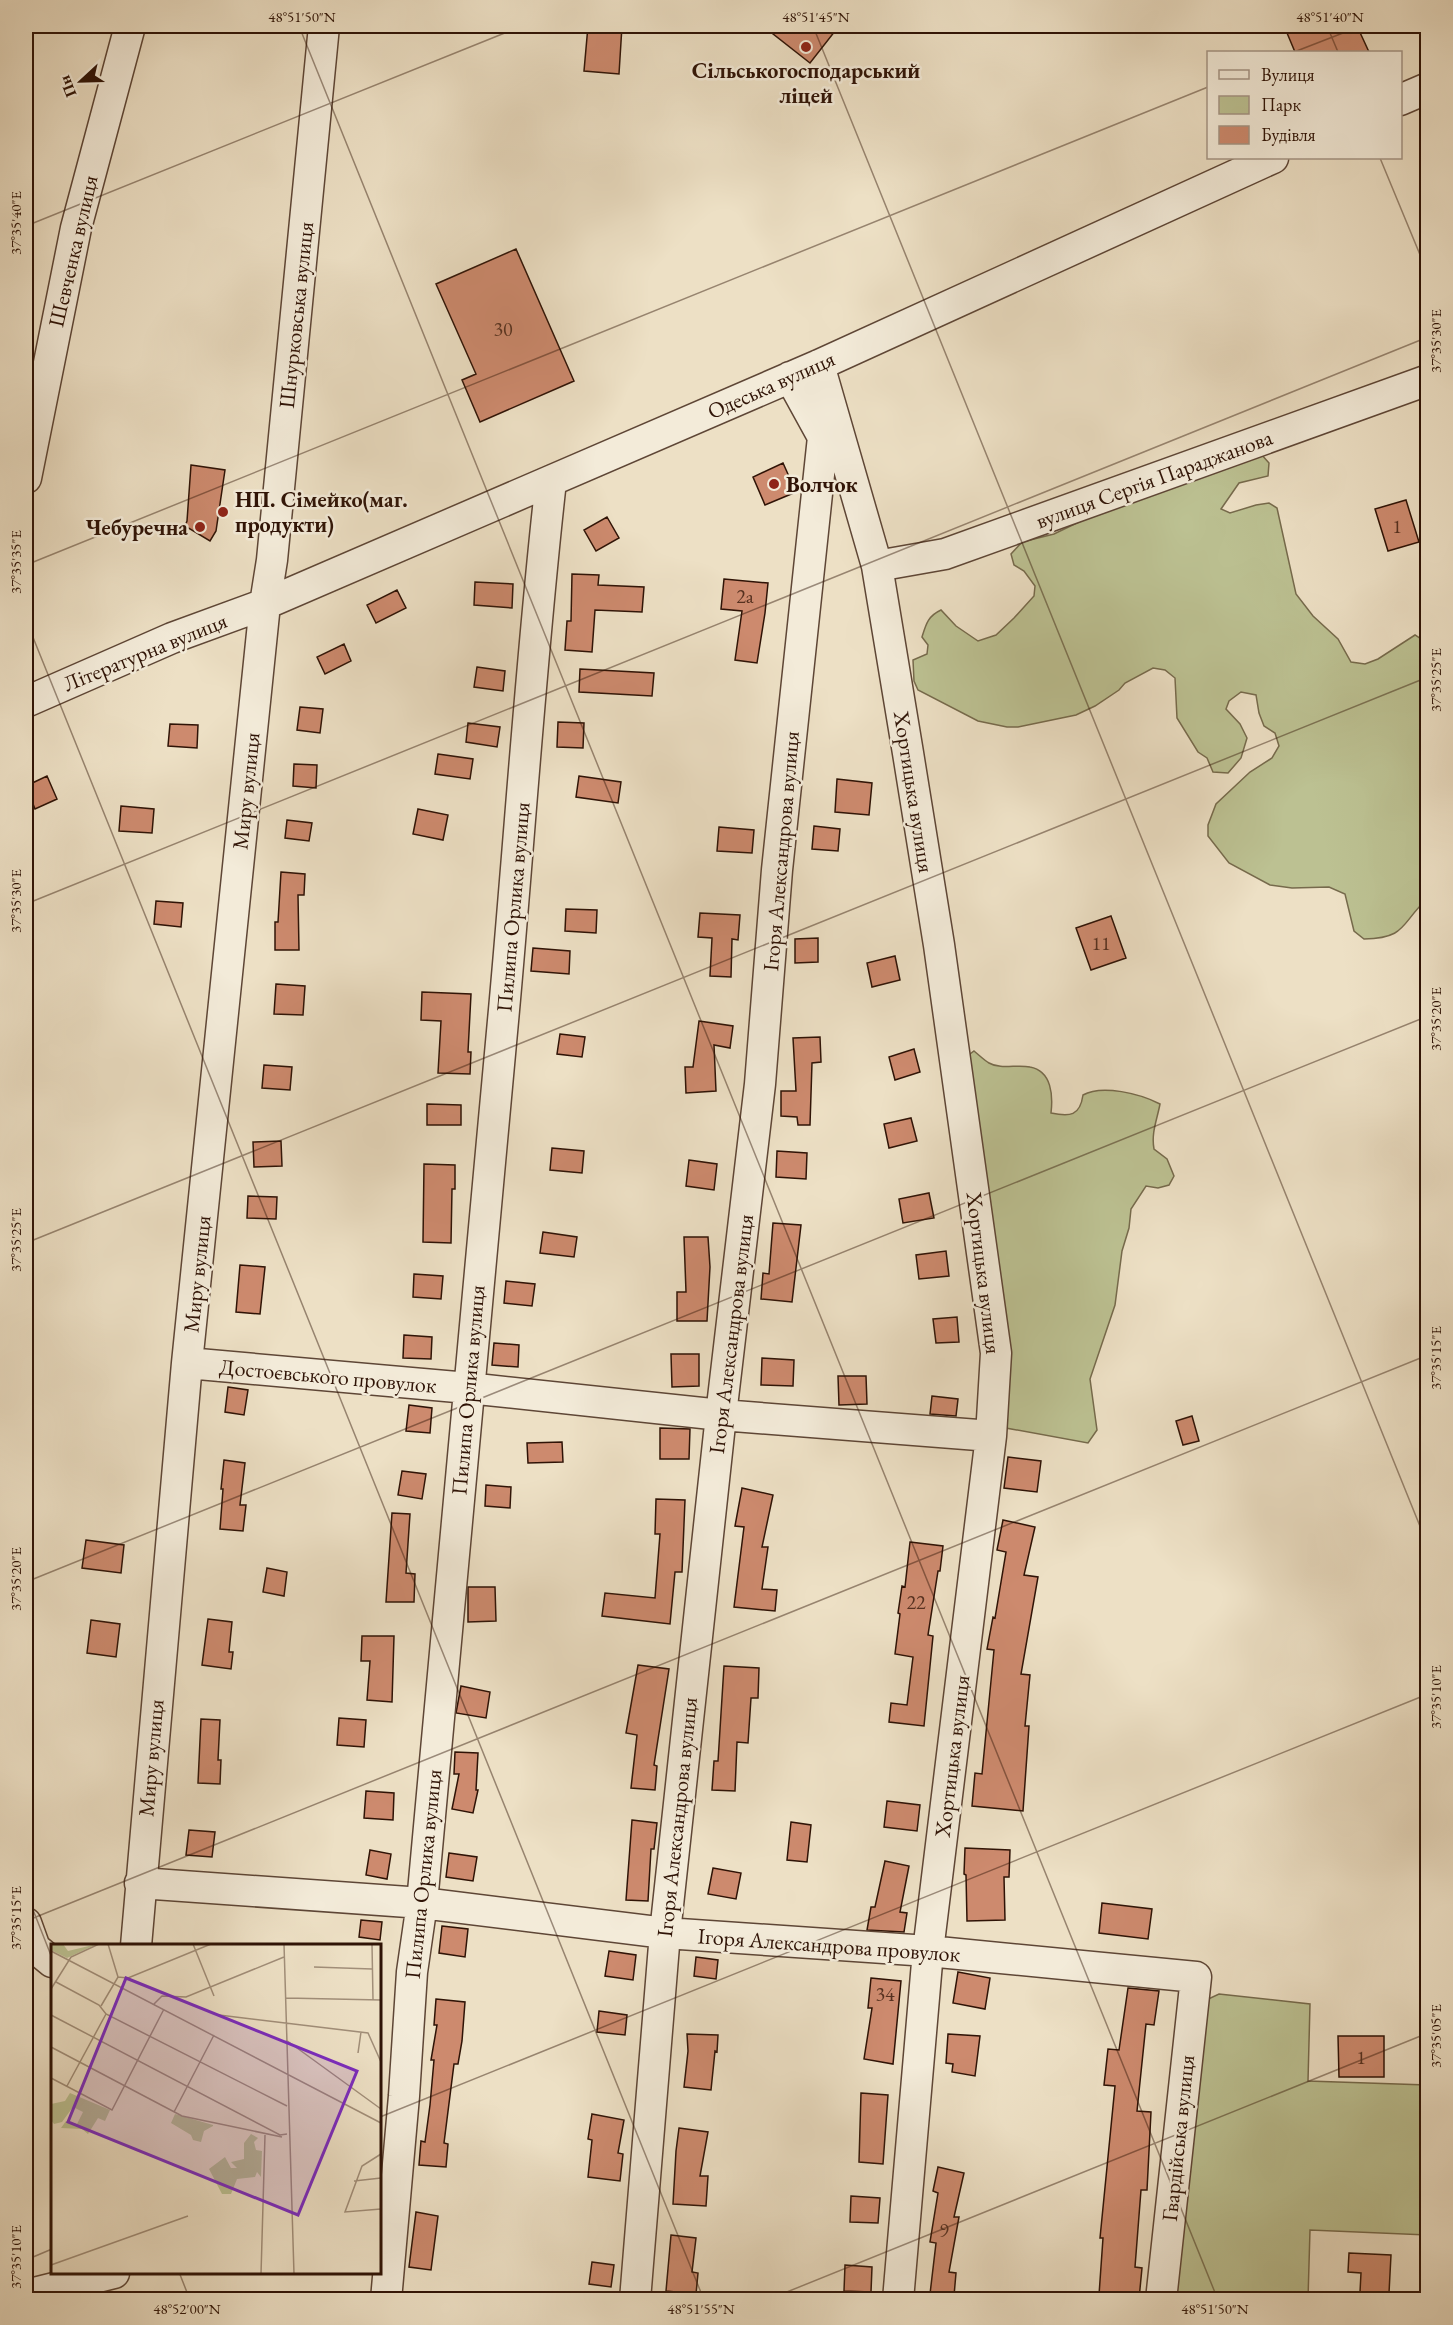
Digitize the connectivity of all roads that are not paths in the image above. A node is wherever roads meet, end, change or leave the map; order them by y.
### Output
1 (130, 26) edge
2 (324, 26) edge
3 (1428, 88) edge
4 (1402, 100) edge
5 (1271, 159) edge
6 (819, 365) junction
7 (790, 377) junction
8 (1428, 380) edge
9 (26, 478) edge
10 (552, 482) junction
11 (877, 566) junction
12 (265, 604) junction
13 (26, 702) edge
14 (188, 1363) junction
15 (468, 1388) junction
16 (721, 1415) junction
17 (992, 1436) junction
18 (140, 1883) junction
19 (422, 1903) junction
20 (26, 1923) edge
21 (665, 1934) junction
22 (136, 1944) edge
23 (928, 1951) junction
24 (51, 1961) edge
25 (1196, 1977) joint
26 (110, 2274) edge
27 (114, 2274) edge
28 (26, 2295) edge
29 (111, 2300) edge
30 (386, 2300) edge
31 (635, 2300) edge
32 (898, 2300) edge
33 (1161, 2300) edge

1 - 9 street, Шевченка вулиця
2 - 12 street, Шнурковська вулиця
3 - 4 street
5 - 6 street, Одеська вулиця
6 - 7 street, Одеська вулиця
6 - 11 street, Хортицька вулиця
7 - 10 street, Одеська вулиця
7 - 16 street, Ігоря Александрова вулиця
8 - 11 street, вулиця Сергія Параджанова
10 - 12 street, Одеська вулиця
10 - 15 street, Пилипа Орлика вулиця
11 - 17 street, Хортицька вулиця
12 - 13 street, Літературна вулиця
12 - 14 street, Миру вулиця
14 - 15 street, Достоєвського провулок
14 - 18 street, Миру вулиця
15 - 16 street, Достоєвського провулок
15 - 19 street, Пилипа Орлика вулиця
16 - 17 street, Достоєвського провулок
16 - 21 street, Ігоря Александрова вулиця
17 - 23 street, Хортицька вулиця
18 - 19 street, Ігоря Александрова провулок
18 - 22 street, Миру вулиця
19 - 21 street, Ігоря Александрова провулок
19 - 30 street, Пилипа Орлика вулиця
20 - 24 street
21 - 23 street, Ігоря Александрова провулок
21 - 31 street, Ігоря Александрова вулиця
23 - 25 street, Ігоря Александрова провулок
23 - 32 street, Хортицька вулиця
25 - 33 street, Гвардійська вулиця
26 - 28 street
27 - 29 street

